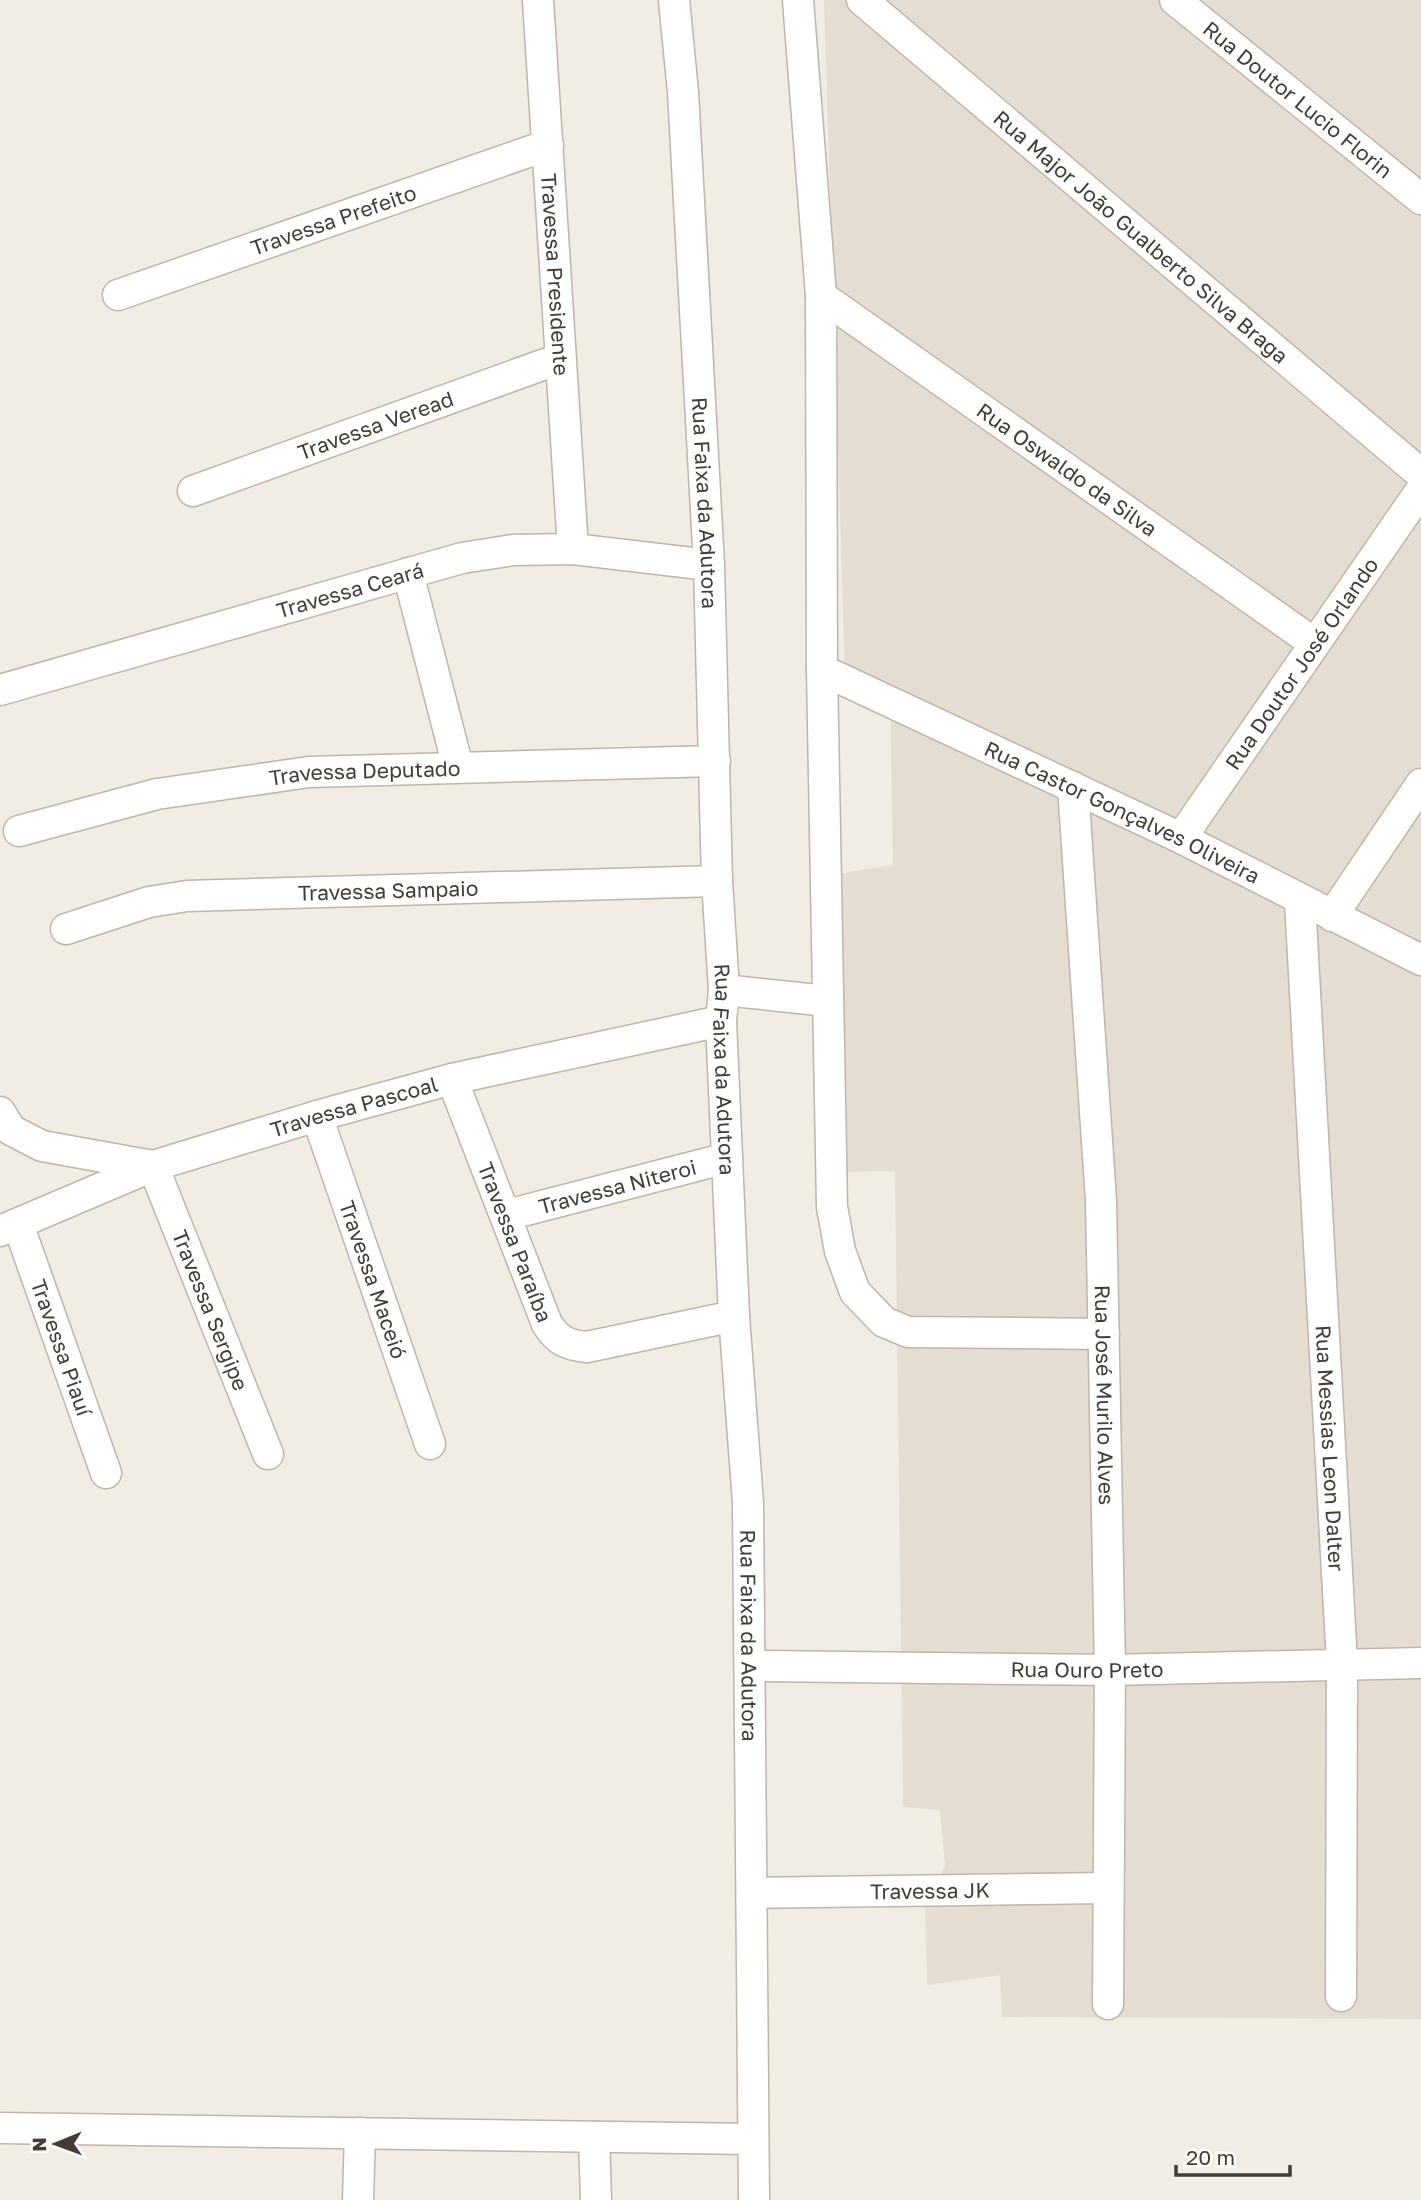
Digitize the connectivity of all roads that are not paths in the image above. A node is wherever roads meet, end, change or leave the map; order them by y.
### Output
1 (538, 0) edge
2 (674, 0) edge
3 (798, 0) edge
4 (862, 0) edge
5 (1175, 0) edge
6 (548, 145) junction
7 (1421, 199) edge
8 (118, 295) dead end
9 (821, 296) junction
10 (559, 359) junction
11 (1421, 474) edge
12 (1421, 490) edge
13 (193, 491) dead end
14 (573, 549) junction
15 (709, 565) junction
16 (408, 573) junction
17 (1314, 643) junction
18 (822, 670) junction
19 (0, 690) edge
20 (715, 761) junction
21 (458, 767) junction
22 (1421, 785) edge
23 (1073, 787) junction
24 (19, 831) dead end
25 (1181, 838) junction
26 (717, 881) junction
27 (1300, 901) junction
28 (1332, 916) junction
29 (66, 929) dead end
30 (1421, 960) edge
31 (724, 990) junction
32 (827, 1001) junction
33 (721, 1021) junction
34 (452, 1079) junction
35 (0, 1112) edge
36 (317, 1116) junction
37 (727, 1158) junction
38 (153, 1166) junction
39 (506, 1215) junction
40 (9, 1227) edge
41 (734, 1316) junction
42 (1104, 1334) junction
43 (430, 1444) dead end
44 (268, 1454) dead end
45 (106, 1473) dead end
46 (1342, 1663) junction
47 (1421, 1663) edge
48 (751, 1666) junction
49 (1110, 1670) junction
50 (1107, 1888) junction
51 (753, 1893) junction
52 (1340, 1996) dead end
53 (1108, 2004) dead end
54 (0, 2128) edge
55 (360, 2133) junction
56 (594, 2137) junction
57 (753, 2139) junction
58 (358, 2200) edge
59 (596, 2200) edge
60 (754, 2200) edge

1 - 6 street, Travessa Presidente
2 - 15 street, Rua Faixa da Adutora
3 - 9 street
4 - 11 street, Rua Major João Gualberto Silva Braga
5 - 7 street, Rua Doutor Lucio Florin
6 - 8 street, Travessa Prefeito
6 - 10 street, Travessa Presidente
9 - 17 street, Rua Oswaldo da Silva
9 - 18 street
10 - 13 street, Travessa Veread
10 - 14 street, Travessa Presidente
12 - 17 street, Rua Doutor José Orlando
14 - 15 street, Travessa Ceará
14 - 16 street, Travessa Ceará
15 - 20 street, Rua Faixa da Adutora
16 - 19 street, Travessa Ceará
16 - 21 street
17 - 25 street, Rua Doutor José Orlando
18 - 23 street, Rua Castor Gonçalves Oliveira
18 - 32 street
20 - 21 street, Travessa Deputado
20 - 26 street, Rua Faixa da Adutora
21 - 24 street, Travessa Deputado
22 - 28 street
23 - 25 street, Rua Castor Gonçalves Oliveira
23 - 42 street, Rua José Murilo Alves
25 - 27 street, Rua Castor Gonçalves Oliveira
26 - 29 street, Travessa Sampaio
26 - 31 street, Rua Faixa da Adutora
27 - 28 street, Rua Castor Gonçalves Oliveira
27 - 46 street, Rua Messias Leon Dalter
28 - 30 street, Rua Castor Gonçalves Oliveira
31 - 32 street
31 - 33 street, Rua Faixa da Adutora
32 - 42 street
33 - 34 street, Travessa Pascoal
33 - 37 street, Rua Faixa da Adutora
34 - 36 street, Travessa Pascoal
34 - 39 street, Travessa Paraíba
35 - 38 street
36 - 38 street, Travessa Pascoal
36 - 43 street, Travessa Maceió
37 - 39 street, Travessa Niteroi
37 - 41 street, Rua Faixa da Adutora
38 - 40 street, Travessa Pascoal
38 - 44 street, Travessa Sergipe
39 - 41 street, Travessa Paraíba
40 - 45 street, Travessa Piauí
41 - 48 street, Rua Faixa da Adutora
42 - 49 street, Rua José Murilo Alves
46 - 47 street, Rua Ouro Preto
46 - 49 street, Rua Ouro Preto
46 - 52 street, Rua Messias Leon Dalter
48 - 49 street, Rua Ouro Preto
48 - 51 street, Rua Faixa da Adutora
49 - 50 street, Rua José Murilo Alves
50 - 51 street, Travessa JK
50 - 53 street, Rua José Murilo Alves
51 - 57 street, Rua Faixa da Adutora
54 - 55 street
55 - 56 street
55 - 58 street
56 - 57 street
56 - 59 street
57 - 60 street, Rua Faixa da Adutora

